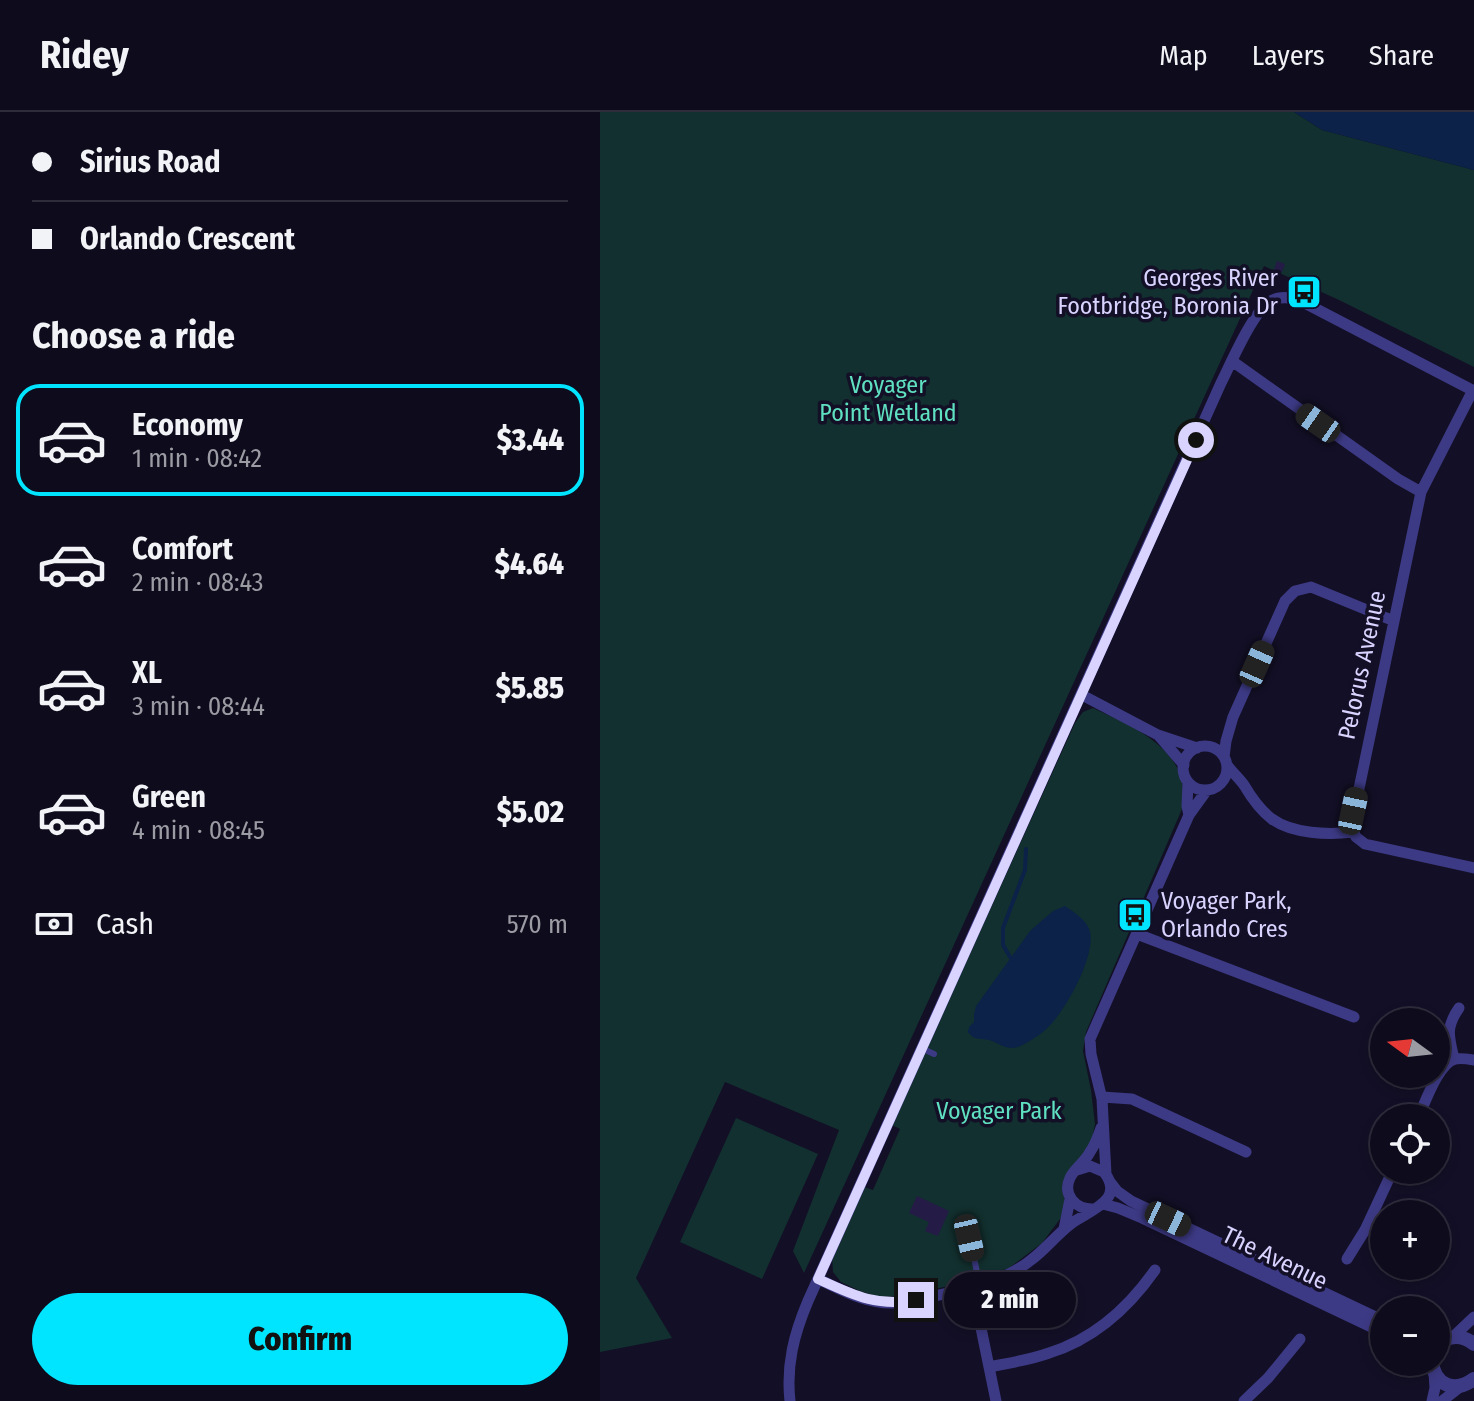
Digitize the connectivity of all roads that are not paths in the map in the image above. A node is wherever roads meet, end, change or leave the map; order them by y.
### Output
1 (1232, 361) junction
2 (1473, 391) edge
3 (1421, 492) junction
4 (1394, 621) junction
5 (1082, 695) junction
6 (1233, 717) junction
7 (1158, 735) junction
8 (1202, 747) junction
9 (1226, 761) junction
10 (1184, 765) junction
11 (1188, 782) junction
12 (1219, 785) junction
13 (1207, 790) junction
14 (1247, 792) junction
15 (1189, 815) junction
16 (1353, 832) junction
17 (1474, 868) edge
18 (1137, 934) junction
19 (1459, 1008) dead end
20 (1354, 1017) dead end
21 (921, 1048) junction
22 (934, 1054) dead end
23 (1454, 1059) junction
24 (1474, 1060) edge
25 (1102, 1097) junction
26 (1425, 1104) edge
27 (1103, 1124) junction
28 (1246, 1152) dead end
29 (1077, 1170) junction
30 (1108, 1178) junction
31 (1386, 1184) edge
32 (1070, 1199) junction
33 (1098, 1207) junction
34 (1064, 1229) junction
35 (968, 1230) dead end
36 (1347, 1259) dead end
37 (1155, 1270) dead end
38 (818, 1279) junction
39 (976, 1287) junction
40 (1370, 1314) edge
41 (1474, 1317) edge
42 (1370, 1326) edge
43 (1450, 1336) edge
44 (1300, 1339) dead end
45 (1450, 1341) edge
46 (1474, 1344) edge
47 (989, 1367) junction
48 (1433, 1376) edge
49 (1438, 1376) edge
50 (1469, 1383) edge
51 (790, 1401) edge
52 (996, 1401) edge
53 (1244, 1401) edge
54 (1432, 1401) edge
55 (1442, 1401) edge

1 - 2 street
1 - 3 street
1 - 5 street
2 - 3 street, Pelorus Avenue
3 - 4 street, Pelorus Avenue
4 - 6 street
4 - 16 street, Pelorus Avenue
5 - 7 street
5 - 21 street
6 - 8 street
6 - 9 street
7 - 8 street
7 - 10 street
8 - 9 street
8 - 10 street
9 - 12 street
9 - 14 street
10 - 11 street
11 - 13 street
11 - 15 street
12 - 13 street
12 - 14 street
13 - 15 street
14 - 16 street
15 - 18 street
16 - 17 street
18 - 20 street
18 - 25 street
19 - 23 street
21 - 22 lane
21 - 38 street
23 - 24 street
23 - 26 street
25 - 27 street
25 - 28 street
27 - 29 street
27 - 30 street
29 - 30 street
29 - 32 street
30 - 33 street
30 - 40 street, The Avenue
31 - 36 street
32 - 33 street
32 - 34 street
33 - 34 street
33 - 42 street, The Avenue
34 - 39 street
35 - 39 lane
37 - 47 street
38 - 39 street
38 - 51 street
39 - 47 street
41 - 43 street
44 - 53 street
45 - 46 street
47 - 52 street
48 - 54 street
49 - 50 street
50 - 55 street

